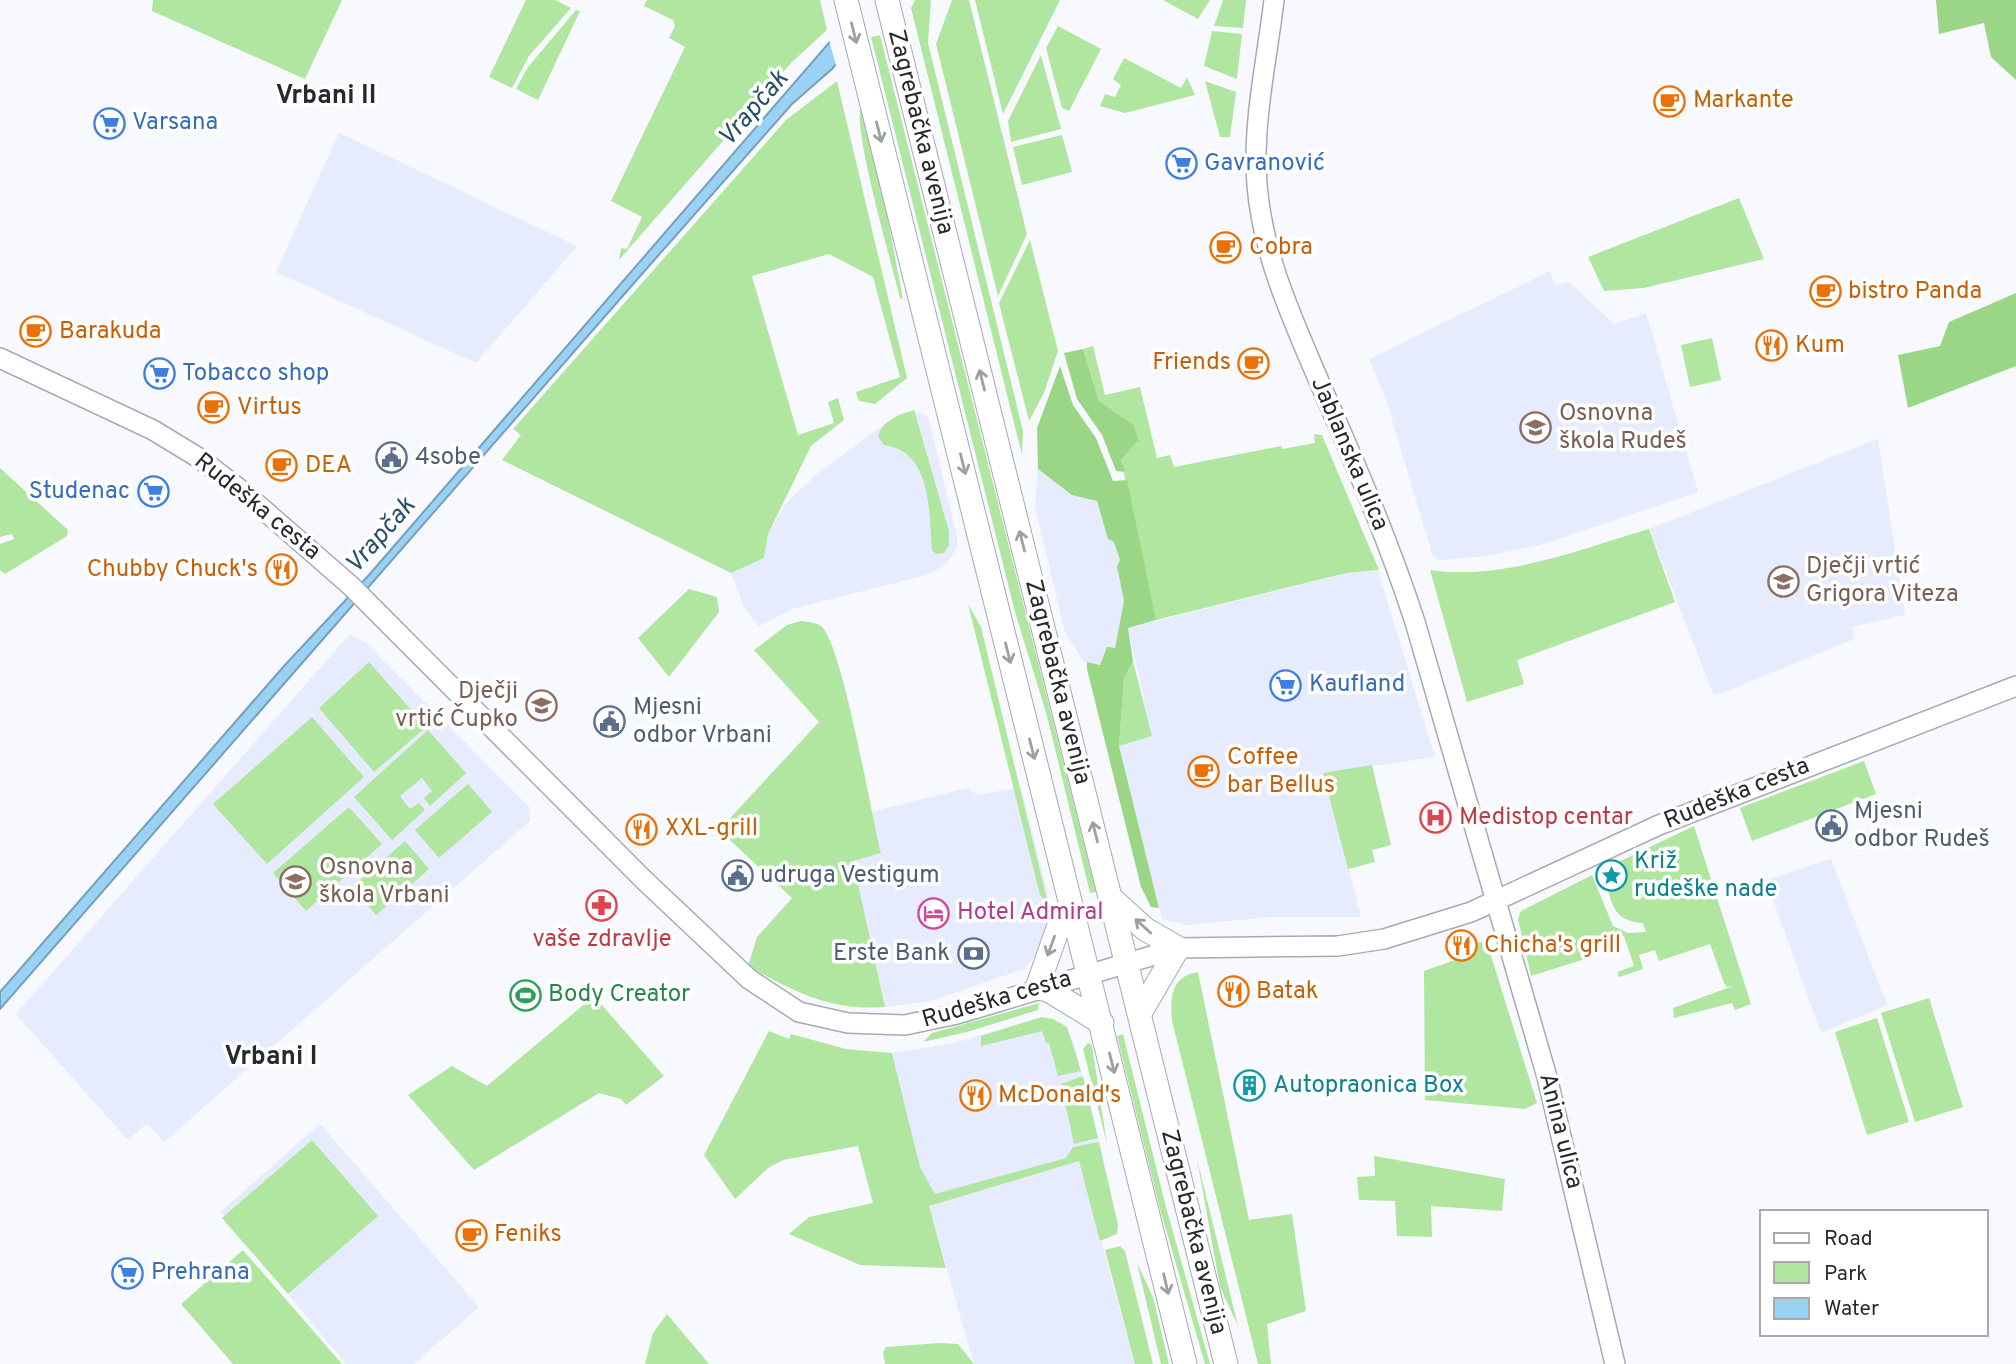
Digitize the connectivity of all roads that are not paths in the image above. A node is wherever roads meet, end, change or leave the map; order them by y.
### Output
1 (846, 0) edge
2 (887, 0) edge
3 (1274, 0) edge
4 (0, 358) edge
5 (2016, 686) edge
6 (1111, 898) junction
7 (1496, 901) junction
8 (1072, 907) junction
9 (1178, 948) junction
10 (1128, 962) junction
11 (1089, 973) junction
12 (1037, 988) junction
13 (1140, 1013) junction
14 (1102, 1023) junction
15 (1185, 1364) edge
16 (1226, 1364) edge
17 (1615, 1364) edge

1 -> 8 main road, Zagrebačka avenija
6 -> 2 main road, Zagrebačka avenija
3 - 7 street, Jablanska ulica
4 - 12 street, Rudeška cesta
5 - 7 street, Rudeška cesta
9 -> 6 main road
6 - 10 main road, Zagrebačka avenija
7 - 9 street, Rudeška cesta
7 - 17 street, Anina ulica
8 - 11 main road, Zagrebačka avenija
8 -> 12 main road
9 - 10 street, Rudeška cesta
9 - 13 main road
10 - 11 street, Rudeška cesta
10 - 13 main road, Zagrebačka avenija
11 - 12 street, Rudeška cesta
11 - 14 main road, Zagrebačka avenija
12 - 14 main road
13 - 16 main road, Zagrebačka avenija
14 -> 15 main road, Zagrebačka avenija

